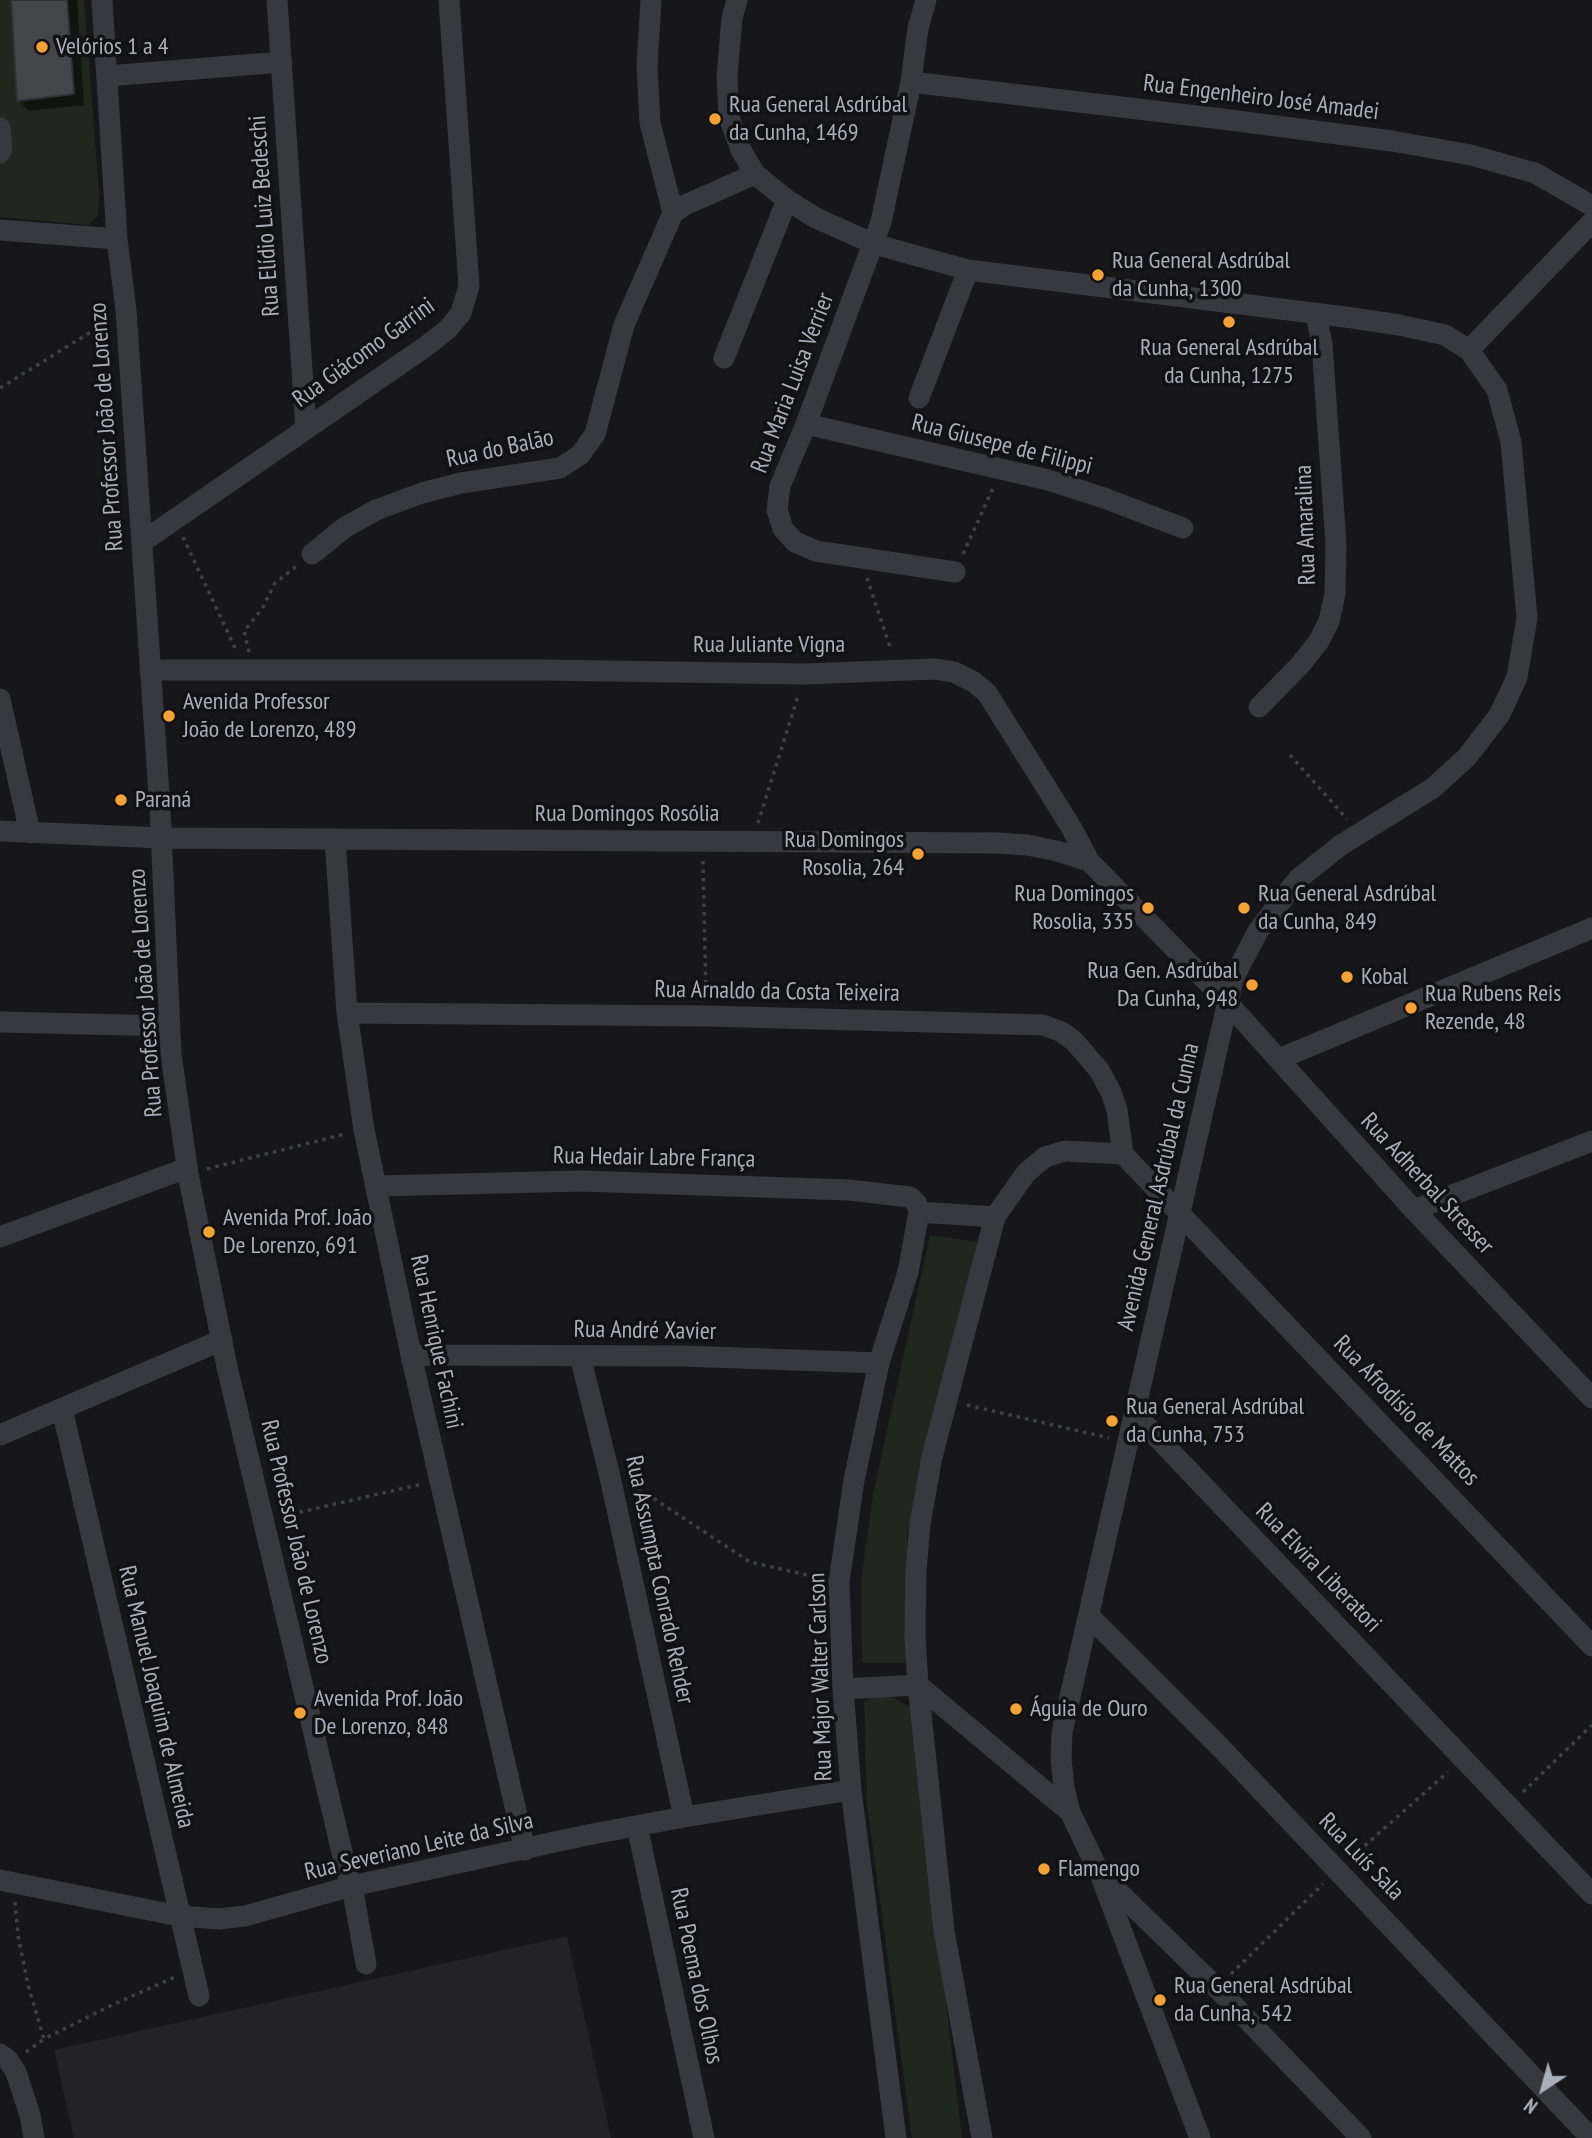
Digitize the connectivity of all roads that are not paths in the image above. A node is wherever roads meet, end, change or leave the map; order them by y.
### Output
1 (102, 0) edge
2 (277, 0) edge
3 (449, 0) edge
4 (651, 0) edge
5 (737, 0) edge
6 (926, 0) edge
7 (282, 62) junction
8 (107, 76) junction
9 (912, 82) junction
10 (0, 128) edge
11 (0, 153) edge
12 (755, 174) junction
13 (787, 200) junction
14 (1592, 206) edge
15 (673, 213) junction
16 (1592, 222) edge
17 (0, 230) edge
18 (117, 239) junction
19 (874, 244) junction
20 (968, 270) junction
21 (1316, 315) junction
22 (1469, 350) junction
23 (724, 358) dead end
24 (919, 398) dead end
25 (806, 424) junction
26 (306, 429) junction
27 (1183, 528) dead end
28 (142, 542) junction
29 (312, 554) road end
30 (955, 572) road end
31 (150, 670) junction
32 (0, 699) edge
33 (1259, 707) dead end
34 (0, 831) edge
35 (30, 833) junction
36 (162, 838) junction
37 (335, 839) junction
38 (1089, 861) junction
39 (1592, 910) edge
40 (1585, 930) edge
41 (1227, 1002) junction
42 (347, 1013) junction
43 (0, 1022) edge
44 (170, 1026) junction
45 (1279, 1059) junction
46 (1592, 1141) edge
47 (1123, 1154) junction
48 (188, 1171) junction
49 (377, 1186) junction
50 (1414, 1210) junction
51 (919, 1212) junction
52 (1180, 1213) junction
53 (995, 1217) junction
54 (0, 1237) edge
55 (222, 1340) junction
56 (411, 1354) junction
57 (580, 1356) junction
58 (879, 1363) junction
59 (1592, 1398) edge
60 (62, 1409) junction
61 (1135, 1414) junction
62 (0, 1435) edge
63 (1088, 1616) junction
64 (1592, 1646) edge
65 (918, 1685) junction
66 (843, 1689) junction
67 (851, 1790) junction
68 (1070, 1812) junction
69 (684, 1816) junction
70 (637, 1826) junction
71 (525, 1850) junction
72 (1100, 1874) junction
73 (6, 1881) edge
74 (352, 1886) junction
75 (1592, 1894) edge
76 (179, 1916) junction
77 (366, 1964) dead end
78 (200, 1996) dead end
79 (0, 2054) edge
80 (985, 2133) edge
81 (34, 2138) edge
82 (704, 2138) edge
83 (896, 2138) edge
84 (1200, 2138) edge
85 (1361, 2138) edge
86 (1591, 2138) edge

1 - 8 street, Rua Professor João de Lorenzo
2 - 7 street, Rua Elídio Luiz Bedeschi
3 - 26 street, Rua Giácomo Garrini
4 - 15 street
5 - 12 street, Avenida General Asdrúbal da Cunha
6 - 9 street, Rua Maria Luisa Verrier
7 - 8 street
7 - 26 street, Rua Elídio Luiz Bedeschi
8 - 18 street, Rua Professor João de Lorenzo
9 - 14 street, Rua Engenheiro José Amadei
9 - 19 street, Rua Maria Luisa Verrier
10 - 11 street
12 - 13 street, Avenida General Asdrúbal da Cunha
12 - 15 street
13 - 19 street, Avenida General Asdrúbal da Cunha
13 - 23 street
15 - 29 street, Rua do Balão
16 - 22 street
17 - 18 street
18 - 28 street, Rua Professor João de Lorenzo
19 - 20 street, Avenida General Asdrúbal da Cunha
19 - 25 street, Rua Maria Luisa Verrier
20 - 21 street, Avenida General Asdrúbal da Cunha
20 - 24 street
21 - 22 street, Avenida General Asdrúbal da Cunha
21 - 33 street, Rua Amaralina
22 - 41 street, Avenida General Asdrúbal da Cunha
25 - 27 street, Rua Giusepe de Filippi
25 - 30 street, Rua Maria Luisa Verrier
26 - 28 street, Rua Giácomo Garrini
28 - 31 street, Rua Professor João de Lorenzo
31 - 36 street, Rua Professor João de Lorenzo
31 - 38 street, Rua Juliante Vigna
32 - 35 street
34 - 35 street, Rua Domingos Rosólia
35 - 36 street, Rua Domingos Rosólia
36 - 37 street, Rua Domingos Rosólia
36 - 44 street, Rua Professor João de Lorenzo
37 - 38 street, Rua Domingos Rosólia
37 - 42 street, Rua Henrique Fachini
38 - 41 street, Rua Juliante Vigna
39 - 40 street
40 - 45 street
41 - 45 street, Rua Adherbal Stresser
41 - 52 street, Avenida General Asdrúbal da Cunha
42 - 47 street, Rua Arnaldo da Costa Teixeira
42 - 49 street, Rua Henrique Fachini
43 - 44 street
44 - 48 street, Rua Professor João de Lorenzo
45 - 50 street, Rua Adherbal Stresser
46 - 50 street
47 - 52 street
47 - 53 street
48 - 54 street
48 - 55 street, Rua Professor João de Lorenzo
49 - 51 street, Rua Hedair Labre França
49 - 56 street, Rua Henrique Fachini
50 - 59 street, Rua Adherbal Stresser
51 - 53 street
51 - 58 street, Rua Major Walter Carlson
52 - 61 street, Avenida General Asdrúbal da Cunha
52 - 64 street, Rua Afrodísio de Mattos
53 - 65 street
55 - 60 street
55 - 74 street, Rua Professor João de Lorenzo
56 - 57 street, Rua André Xavier
56 - 71 street, Rua Henrique Fachini
57 - 58 street, Rua André Xavier
57 - 69 street, Rua Assumpta Conrado Rehder
58 - 66 street, Rua Major Walter Carlson
60 - 62 street
60 - 76 street, Rua Manuel Joaquim de Almeida
61 - 63 street, Avenida General Asdrúbal da Cunha
61 - 75 street, Rua Elvira Liberatori
63 - 68 street, Avenida General Asdrúbal da Cunha
63 - 86 street, Rua Luís Sala
65 - 66 street
65 - 68 street
65 - 80 street
66 - 67 street, Rua Major Walter Carlson
67 - 69 street, Rua Severiano Leite da Silva
67 - 83 street, Rua Major Walter Carlson
68 - 72 street, Avenida General Asdrúbal da Cunha
69 - 70 street, Rua Severiano Leite da Silva
70 - 71 street, Rua Severiano Leite da Silva
70 - 82 street, Rua Poema dos Olhos
71 - 74 street, Rua Severiano Leite da Silva
72 - 84 street, Avenida General Asdrúbal da Cunha
72 - 85 street
73 - 76 street, Rua Severiano Leite da Silva
74 - 76 street, Rua Severiano Leite da Silva
74 - 77 street, Rua Professor João de Lorenzo
76 - 78 street, Rua Manuel Joaquim de Almeida
79 - 81 street

